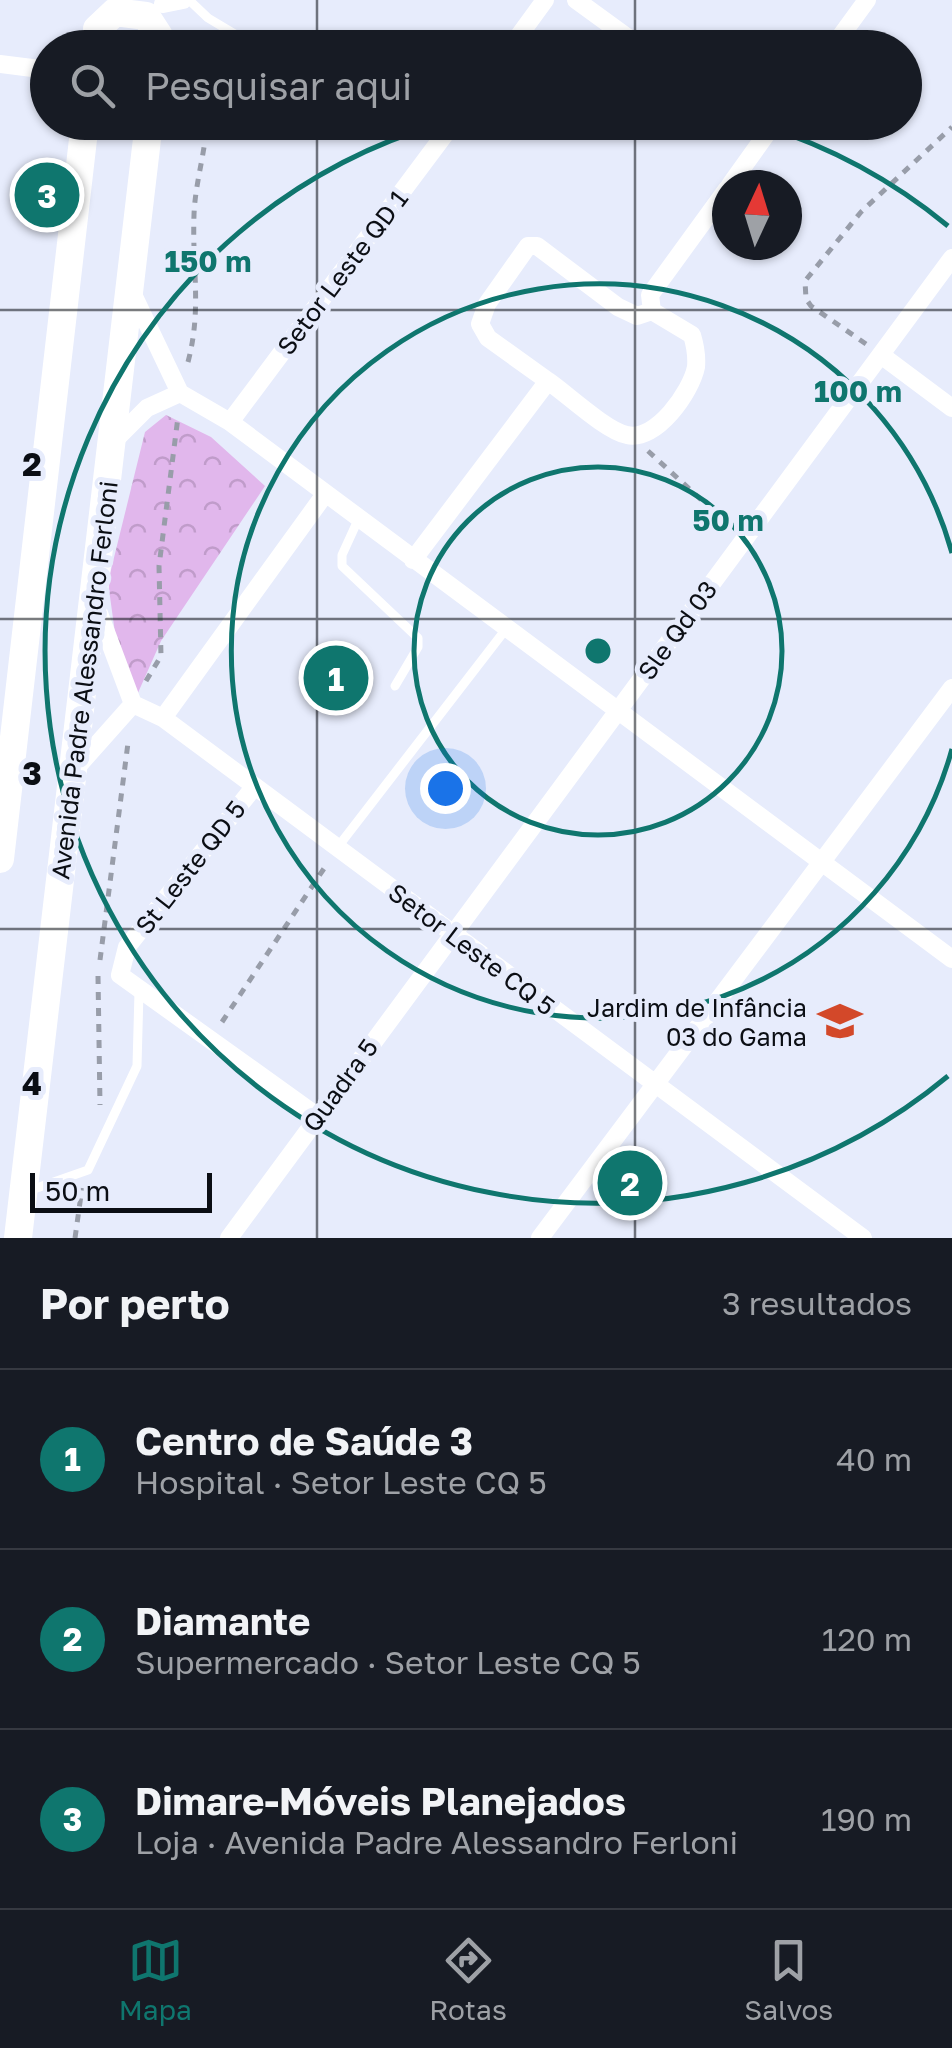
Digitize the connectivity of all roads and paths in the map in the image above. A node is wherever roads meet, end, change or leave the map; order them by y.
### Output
1 (100, 0) edge
2 (545, 0) edge
3 (576, 0) edge
4 (867, 0) edge
5 (174, 1) edge
6 (96, 30) edge
7 (101, 30) edge
8 (152, 30) edge
9 (163, 30) edge
10 (228, 30) edge
11 (523, 30) edge
12 (617, 30) edge
13 (845, 30) edge
14 (0, 64) edge
15 (30, 68) edge
16 (952, 127) edge
17 (83, 140) edge
18 (147, 140) edge
19 (441, 140) edge
20 (762, 140) edge
21 (740, 170) edge
22 (712, 209) edge
23 (952, 258) edge
24 (130, 288) junction
25 (652, 310) junction
26 (880, 355) junction
27 (548, 381) junction
28 (180, 393) junction
29 (952, 408) edge
30 (230, 422) junction
31 (631, 436) junction
32 (112, 444) junction
33 (325, 494) junction
34 (358, 520) junction
35 (744, 539) junction
36 (413, 560) junction
37 (94, 598) junction
38 (506, 629) junction
39 (395, 686) dead end
40 (952, 688) edge
41 (133, 704) junction
42 (617, 712) junction
43 (163, 718) junction
44 (73, 773) junction
45 (254, 787) junction
46 (338, 848) junction
47 (0, 859) edge
48 (822, 863) junction
49 (451, 932) junction
50 (952, 959) edge
51 (139, 992) junction
52 (210, 1041) junction
53 (655, 1087) junction
54 (317, 1116) junction
55 (24, 1192) junction
56 (18, 1238) edge
57 (229, 1238) edge
58 (540, 1238) edge
59 (863, 1238) edge

1 - 6 main road
2 - 11 street
3 - 12 street
4 - 13 street
5 - 9 main road
5 - 10 lane
7 - 8 main road
14 - 15 street
16 - 26 path
17 - 47 main road
18 - 24 main road, Avenida Padre Alessandro Ferloni
19 - 30 street, Setor Leste QD 1
20 - 21 street
22 - 25 street
23 - 26 street, Sle Qd 03
24 - 28 street
24 - 32 main road, Avenida Padre Alessandro Ferloni
25 - 27 street
25 - 31 street
26 - 29 street
26 - 35 street, Sle Qd 03
27 - 31 street
27 - 36 street
28 - 30 street
28 - 32 street
30 - 33 street
31 - 35 path
32 - 37 main road, Avenida Padre Alessandro Ferloni
33 - 34 street
33 - 43 street
34 - 36 street
34 - 39 lane
35 - 42 street, Sle Qd 03
36 - 38 street
37 - 41 street
37 - 44 main road, Avenida Padre Alessandro Ferloni
38 - 42 street
38 - 46 lane
40 - 48 street
41 - 43 street, Setor Leste CQ 5
41 - 44 street
42 - 48 street
42 - 49 street, Sle Qd 03
43 - 45 street, Setor Leste CQ 5
44 - 55 main road, Avenida Padre Alessandro Ferloni
45 - 46 street, Setor Leste CQ 5
45 - 51 street, St Leste QD 5
46 - 49 street, Setor Leste CQ 5
46 - 52 path
48 - 50 street
48 - 53 street
49 - 53 street, Setor Leste CQ 5
49 - 54 street, Quadra 5
51 - 52 street
51 - 55 lane
52 - 54 street
53 - 58 street
53 - 59 street, Setor Leste CQ 5
54 - 57 street, Quadra 5
55 - 56 main road, Avenida Padre Alessandro Ferloni

